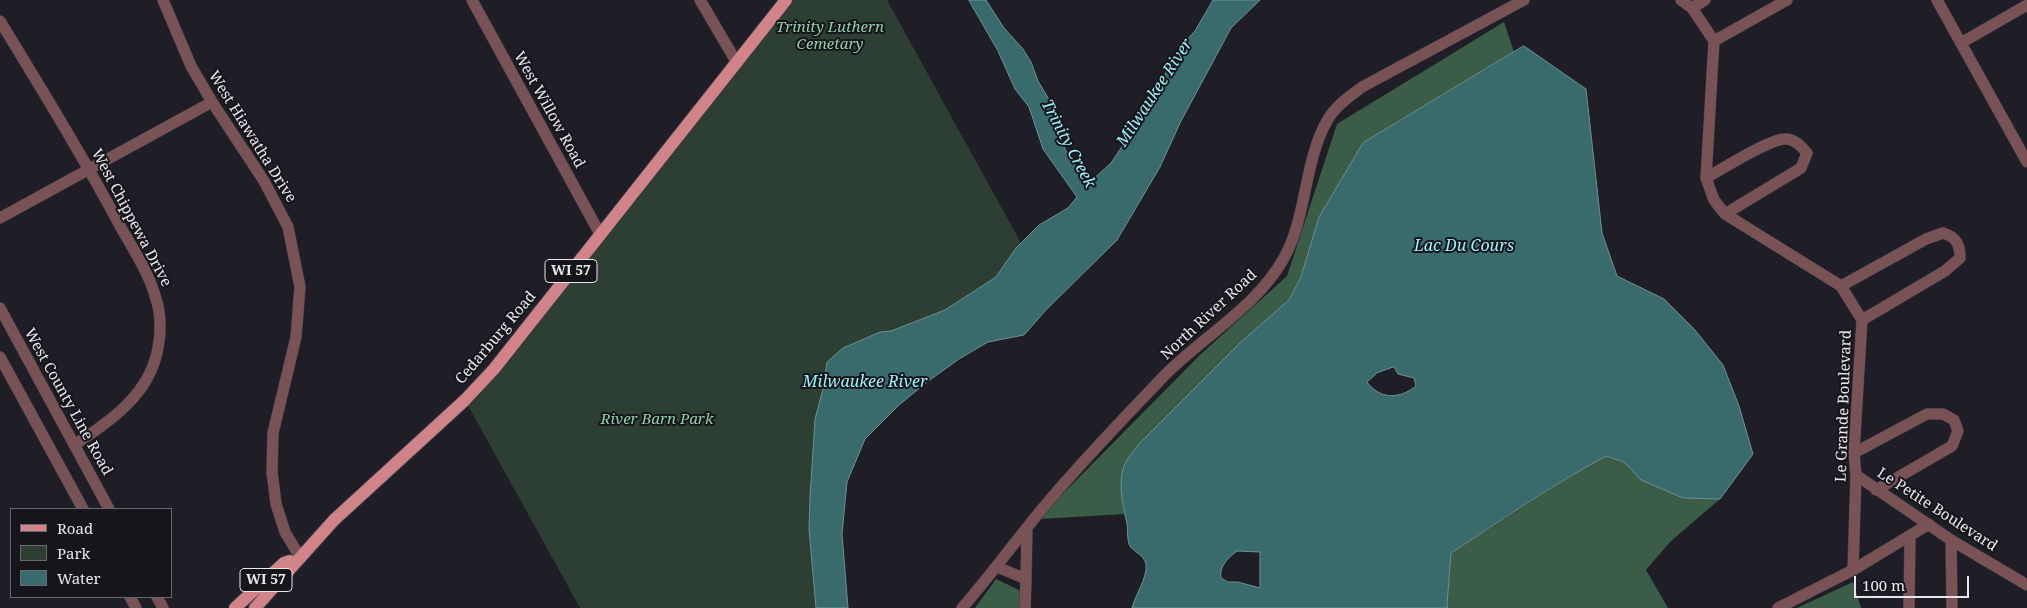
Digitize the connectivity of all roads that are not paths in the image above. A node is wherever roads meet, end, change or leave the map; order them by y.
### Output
1 (163, 0) edge
2 (472, 0) edge
3 (700, 0) edge
4 (786, 0) edge
5 (1681, 0) edge
6 (1705, 0) edge
7 (1786, 0) edge
8 (1937, 0) edge
9 (1518, 1) edge
10 (2027, 5) edge
11 (1692, 8) junction
12 (0, 21) edge
13 (1714, 41) junction
14 (1961, 43) junction
15 (737, 63) junction
16 (212, 102) junction
17 (2027, 162) edge
18 (89, 168) junction
19 (1706, 178) junction
20 (1725, 214) junction
21 (0, 218) edge
22 (600, 234) junction
23 (1841, 286) junction
24 (0, 308) edge
25 (1862, 320) junction
26 (0, 356) edge
27 (74, 444) junction
28 (1854, 453) junction
29 (1856, 475) junction
30 (1876, 490) junction
31 (82, 508) edge
32 (108, 508) edge
33 (1929, 524) junction
34 (1028, 529) junction
35 (1910, 536) junction
36 (1951, 540) junction
37 (300, 557) junction
38 (997, 567) junction
39 (1853, 570) junction
40 (1026, 579) junction
41 (2027, 585) edge
42 (235, 608) edge
43 (255, 608) edge
44 (962, 608) edge
45 (1025, 608) edge
46 (1778, 608) edge
47 (1909, 608) edge
48 (1952, 608) edge

1 - 16 street, West Hiawatha Drive
2 - 22 street, West Willow Road
3 - 15 street
4 - 15 main road, Cedarburg Road / WI 57
5 - 11 street
6 - 11 street
7 - 13 street
8 - 14 street
9 - 34 street, North River Road
10 - 14 street
11 - 13 street
12 - 18 street, West Chippewa Drive
13 - 19 street, Le Grande Boulevard
14 - 17 street
15 - 22 main road, Cedarburg Road / WI 57
16 - 18 street
16 - 37 street, West Hiawatha Drive
18 - 21 street
18 - 27 street, West Chippewa Drive
19 - 20 street, Le Grande Boulevard
19 - 20 street
20 - 23 street, Le Grande Boulevard
22 - 37 main road, Cedarburg Road / WI 57
23 - 25 street, Le Grande Boulevard
23 - 25 street
24 - 27 street, West County Line Road
25 - 28 street, Le Grande Boulevard
26 - 31 street
27 - 32 street, West County Line Road
28 - 29 street, Le Grande Boulevard
28 - 30 street
29 - 30 street, Le Petite Boulevard
29 - 39 street, Le Grande Boulevard
30 - 33 street, Le Petite Boulevard
33 - 35 street
33 - 36 street, Le Petite Boulevard
34 - 38 street, North River Road
34 - 40 street
35 - 39 street
35 - 47 street
36 - 41 street, Le Petite Boulevard
36 - 48 street
37 - 42 main road, Cedarburg Road / WI 57
37 - 43 main road, Cedarburg Road / WI 57
38 - 40 street
38 - 44 street, North River Road
39 - 46 street
40 - 45 street

